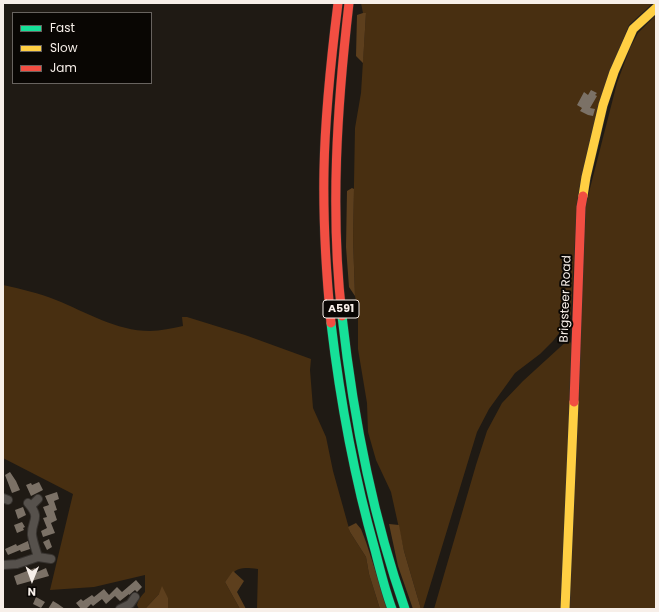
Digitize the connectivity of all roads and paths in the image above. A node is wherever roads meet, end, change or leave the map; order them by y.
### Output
1 (338, 3) edge
2 (349, 3) edge
3 (656, 8) edge
4 (38, 499) dead end
5 (38, 557) junction
6 (51, 559) dead end
7 (3, 565) edge
8 (135, 597) dead end
9 (120, 609) edge
10 (392, 609) edge
11 (405, 609) edge
12 (565, 609) edge

1 - 10 main road, A591
2 - 11 main road, A591
3 - 12 main road, Brigsteer Road
4 - 5 street
5 - 6 street
5 - 7 street
8 - 9 street

